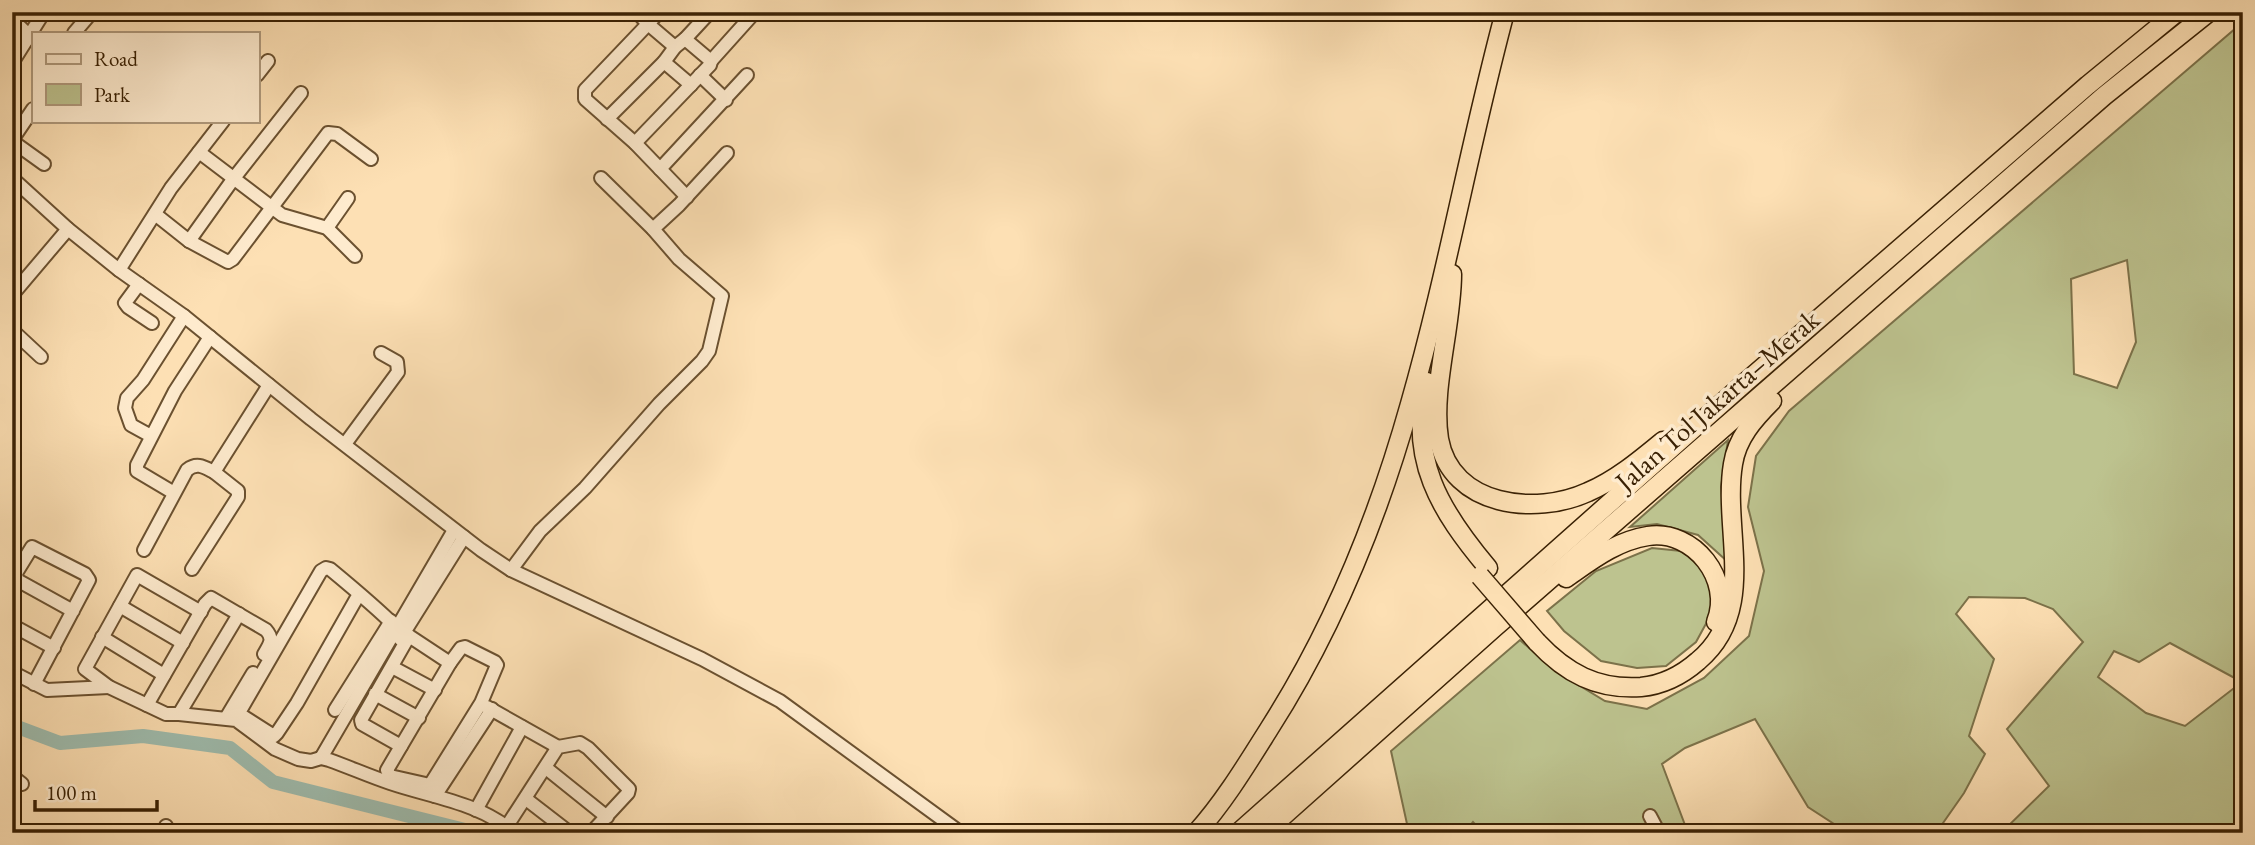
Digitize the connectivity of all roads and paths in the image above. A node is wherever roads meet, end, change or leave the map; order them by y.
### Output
1 (44, 12) edge
2 (92, 12) edge
3 (637, 12) edge
4 (659, 12) edge
5 (710, 12) edge
6 (755, 12) edge
7 (1505, 12) edge
8 (1513, 12) edge
9 (2177, 12) edge
10 (2209, 12) edge
11 (12, 19) edge
12 (648, 24) junction
13 (34, 32) edge
14 (75, 32) edge
15 (32, 37) edge
16 (680, 43) junction
17 (268, 61) dead end
18 (711, 61) junction
19 (664, 62) junction
20 (12, 63) edge
21 (259, 72) edge
22 (700, 75) junction
23 (747, 75) dead end
24 (691, 85) junction
25 (301, 93) dead end
26 (726, 100) junction
27 (32, 110) edge
28 (607, 119) junction
29 (222, 122) edge
30 (12, 140) edge
31 (635, 143) junction
32 (199, 152) junction
33 (727, 153) dead end
34 (371, 159) dead end
35 (44, 163) dead end
36 (660, 169) junction
37 (12, 178) edge
38 (234, 178) junction
39 (601, 178) dead end
40 (687, 197) junction
41 (348, 198) dead end
42 (270, 206) junction
43 (155, 214) junction
44 (327, 228) junction
45 (68, 229) junction
46 (653, 229) junction
47 (189, 241) junction
48 (355, 256) dead end
49 (119, 270) junction
50 (1452, 274) junction
51 (139, 284) junction
52 (12, 295) edge
53 (184, 316) junction
54 (152, 323) dead end
55 (1840, 329) junction
56 (12, 330) edge
57 (210, 337) junction
58 (381, 353) dead end
59 (41, 357) dead end
60 (1747, 381) junction
61 (269, 385) junction
62 (1410, 406) junction
63 (151, 436) junction
64 (345, 444) junction
65 (214, 472) junction
66 (174, 493) junction
67 (459, 533) junction
68 (144, 550) dead end
69 (192, 569) dead end
70 (511, 570) junction
71 (1484, 572) junction
72 (359, 594) junction
73 (120, 606) junction
74 (72, 611) junction
75 (201, 612) junction
76 (239, 614) junction
77 (1495, 627) junction
78 (400, 629) junction
79 (12, 632) edge
80 (102, 637) junction
81 (1541, 638) junction
82 (183, 643) junction
83 (54, 648) junction
84 (450, 663) junction
85 (392, 667) junction
86 (12, 672) edge
87 (164, 675) junction
88 (34, 684) junction
89 (109, 687) junction
90 (435, 690) junction
91 (375, 694) junction
92 (147, 705) junction
93 (486, 706) junction
94 (335, 710) dead end
95 (179, 713) junction
96 (226, 718) junction
97 (419, 718) junction
98 (522, 727) junction
99 (401, 746) junction
100 (558, 747) junction
101 (325, 759) junction
102 (546, 768) junction
103 (435, 796) junction
104 (526, 799) junction
105 (477, 810) junction
106 (1650, 816) dead end
107 (607, 817) junction
108 (511, 830) edge
109 (570, 833) edge
110 (591, 833) edge
111 (961, 833) edge
112 (1196, 833) edge
113 (1238, 833) edge
114 (1264, 833) edge
115 (1659, 833) edge

1 - 13 street
2 - 14 street
3 - 12 street
4 - 12 street
5 - 16 street
6 - 18 street
7 - 62 highway
8 - 50 highway
9 - 60 highway, Jalan Tol Jakarta–Merak
10 - 55 highway, Jalan Tol Jakarta–Merak
11 - 15 street
12 - 16 street
12 - 28 street
15 - 20 street
16 - 18 street
16 - 19 street
17 - 21 street
18 - 22 street
19 - 24 street
19 - 28 street
22 - 24 street
22 - 26 street
23 - 26 street
24 - 31 street
25 - 38 street
26 - 36 street
27 - 30 street
28 - 31 street
29 - 32 street
30 - 35 street
31 - 36 street
32 - 38 street
32 - 43 street
33 - 40 street
34 - 42 street
36 - 40 street
37 - 45 street
38 - 42 street
38 - 47 street
39 - 46 street
40 - 46 street
41 - 44 street
42 - 44 street
42 - 47 street
43 - 47 street
43 - 49 street
44 - 48 street
45 - 49 street
45 - 52 street
46 - 70 street
49 - 51 street
50 - 60 highway
50 - 71 highway
51 - 53 street
51 - 54 street
53 - 57 street
53 - 63 street
55 - 77 highway, Jalan Tol Jakarta–Merak
55 - 81 highway
56 - 59 street
57 - 61 street
57 - 63 street
58 - 64 street
60 - 113 highway, Jalan Tol Jakarta–Merak
61 - 64 street
61 - 65 street
62 - 71 highway
62 - 112 highway
63 - 66 street
64 - 67 street
65 - 66 street
65 - 69 street
66 - 68 street
67 - 70 street
67 - 78 street
70 - 111 street
71 - 81 highway, bridge
72 - 72 street
72 - 78 street
73 - 75 street
73 - 80 street
73 - 82 street
74 - 74 street
74 - 83 street
75 - 76 street
75 - 82 street
76 - 95 street
76 - 96 street
77 - 81 highway
77 - 114 highway, Jalan Tol Jakarta–Merak
78 - 84 street
78 - 85 street
78 - 94 street
78 - 101 street
79 - 83 street
80 - 87 street
80 - 89 street
82 - 87 street
83 - 88 street
84 - 90 street
84 - 93 street
85 - 90 street
85 - 91 street
86 - 88 street
87 - 92 street
88 - 89 street
89 - 92 street
90 - 97 street
91 - 97 street
91 - 99 street
92 - 95 street
93 - 98 street
93 - 99 street
93 - 103 street
95 - 96 street
96 - 101 street
97 - 99 street
98 - 100 street
98 - 105 street
100 - 102 street
100 - 107 street
101 - 103 street
102 - 104 street
102 - 107 street
103 - 105 street
104 - 108 street
104 - 109 street
105 - 108 street
106 - 115 street
107 - 110 street

